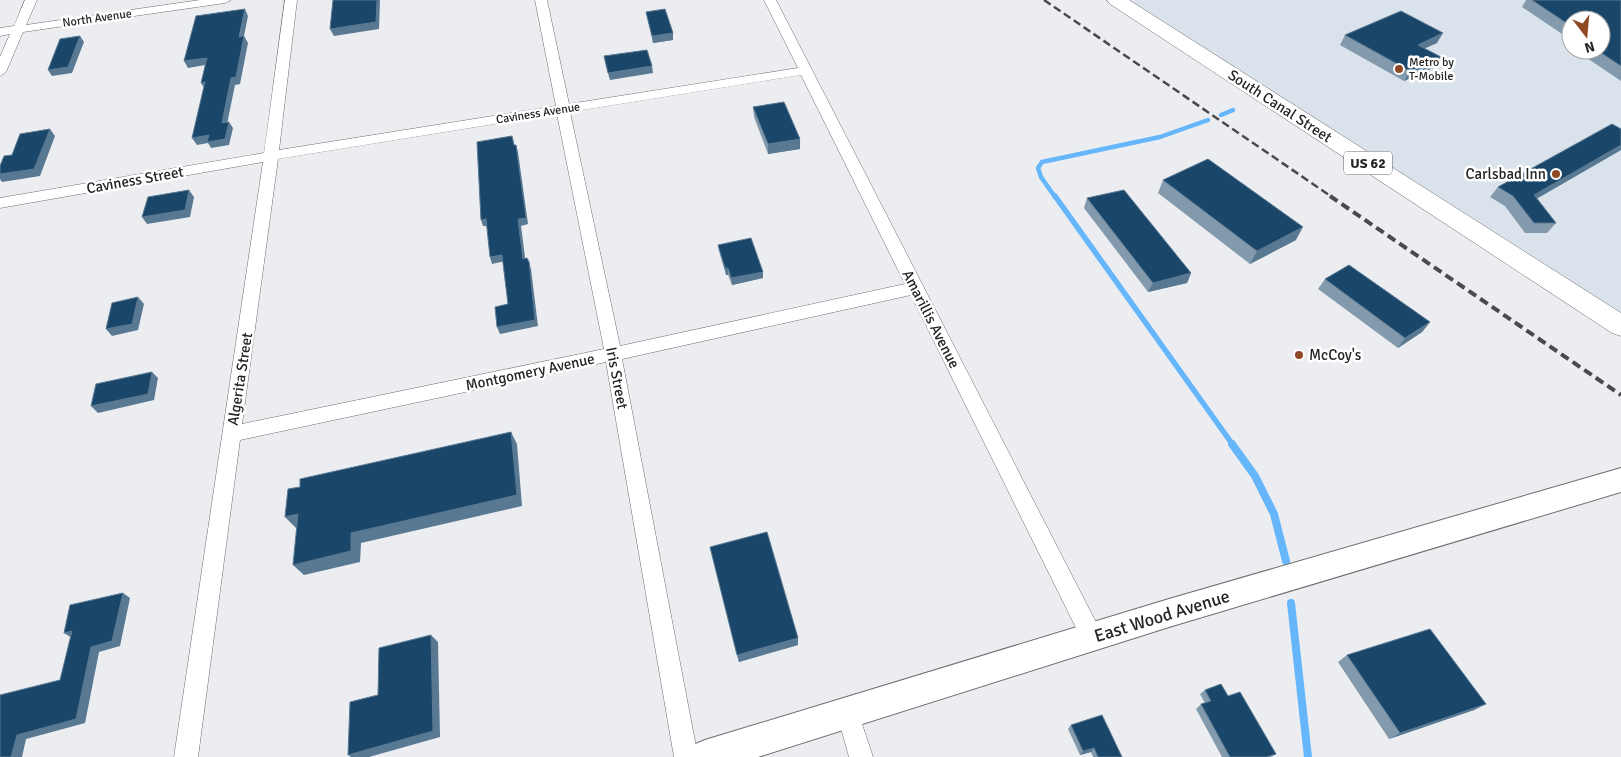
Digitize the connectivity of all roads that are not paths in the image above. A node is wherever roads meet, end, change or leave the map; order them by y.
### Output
1 (30, 0) edge
2 (225, 0) edge
3 (291, 0) edge
4 (541, 0) edge
5 (770, 0) edge
6 (1116, 0) edge
7 (18, 30) junction
8 (0, 32) edge
9 (806, 70) junction
10 (0, 72) edge
11 (563, 109) junction
12 (271, 156) junction
13 (0, 203) edge
14 (915, 288) junction
15 (1621, 326) edge
16 (612, 354) junction
17 (232, 434) junction
18 (1621, 480) edge
19 (1092, 637) junction
20 (848, 714) junction
21 (186, 757) edge
22 (686, 757) edge
23 (704, 757) edge
24 (861, 757) edge

1 - 7 street
2 - 7 street, North Avenue
3 - 12 street, Algerita Street
4 - 11 street, Iris Street
5 - 9 street, Amarillis Avenue
6 - 15 highway, South Canal Street / US 62
7 - 8 street, North Avenue
7 - 10 street
9 - 11 street, Caviness Avenue
9 - 14 street, Amarillis Avenue
11 - 12 street, Caviness Avenue
11 - 16 street, Iris Street
12 - 13 street, Caviness Street
12 - 17 street, Algerita Street
14 - 16 street, Montgomery Avenue
14 - 19 street, Amarillis Avenue
16 - 17 street, Montgomery Avenue
16 - 22 street, Iris Street
17 - 21 street, Algerita Street
18 - 19 main road, East Wood Avenue
19 - 20 main road, East Wood Avenue
20 - 23 main road, East Wood Avenue
20 - 24 street

